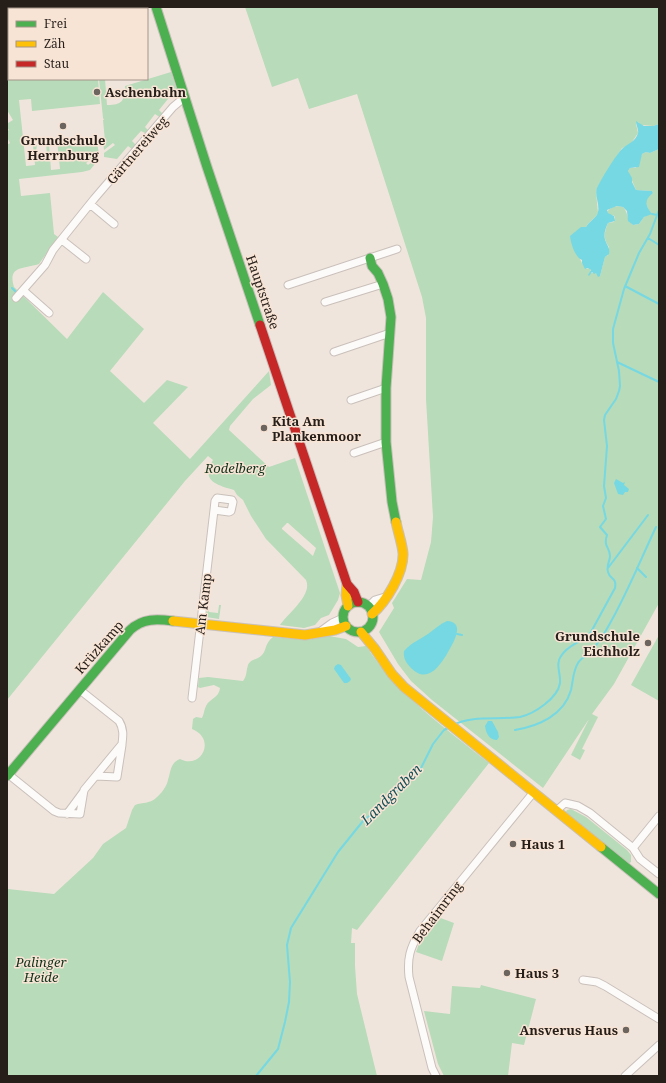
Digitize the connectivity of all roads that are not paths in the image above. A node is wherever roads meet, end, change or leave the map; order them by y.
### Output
1 (156, 7) edge
2 (185, 97) junction
3 (90, 204) junction
4 (114, 224) dead end
5 (62, 240) junction
6 (397, 249) dead end
7 (370, 258) junction
8 (86, 259) dead end
9 (383, 284) junction
10 (288, 285) dead end
11 (23, 290) junction
12 (16, 298) dead end
13 (325, 302) dead end
14 (49, 313) dead end
15 (390, 333) junction
16 (334, 352) dead end
17 (386, 388) junction
18 (351, 400) dead end
19 (386, 442) junction
20 (354, 453) dead end
21 (214, 510) dead end
22 (347, 584) junction
23 (358, 602) junction
24 (348, 606) junction
25 (370, 610) junction
26 (344, 622) junction
27 (201, 624) junction
28 (364, 630) junction
29 (80, 690) junction
30 (192, 698) dead end
31 (122, 744) junction
32 (8, 775) edge
33 (96, 776) junction
34 (84, 790) junction
35 (533, 792) junction
36 (556, 812) junction
37 (67, 814) junction
38 (659, 816) edge
39 (632, 848) junction
40 (659, 874) edge
41 (659, 894) edge
42 (583, 980) dead end
43 (659, 1019) edge
44 (659, 1045) edge
45 (436, 1076) edge
46 (626, 1076) edge

1 - 2 main road, Hauptstraße
2 - 3 street, Gärtnereiweg
2 - 22 main road, Hauptstraße
3 - 4 street
3 - 5 street, Gärtnereiweg
5 - 8 street
5 - 11 street, Gärtnereiweg
6 - 7 street
7 - 9 main road
7 - 10 street
9 - 13 street
9 - 15 main road
11 - 12 street, Gärtnereiweg
11 - 14 street
15 - 16 street
15 - 17 main road
17 - 18 street
17 - 19 main road
19 - 20 street
19 - 25 main road
21 - 27 street, Am Kamp
22 - 23 main road, Hauptstraße
22 - 24 main road, Hauptstraße
23 - 24 main road
23 - 25 main road
24 - 26 main road, Hauptstraße
25 - 28 main road
26 - 27 main road, Krüzkamp
26 - 28 main road
27 - 29 main road, Krüzkamp
27 - 30 street, Am Kamp
28 - 35 main road
29 - 31 street
29 - 32 main road, Krüzkamp
31 - 33 street
31 - 33 street
32 - 37 street
33 - 34 street
34 - 37 street
34 - 37 street
35 - 36 main road
35 - 45 street, Behaimring
36 - 39 street
36 - 41 main road
38 - 39 street
39 - 40 street
42 - 43 street
44 - 46 street

